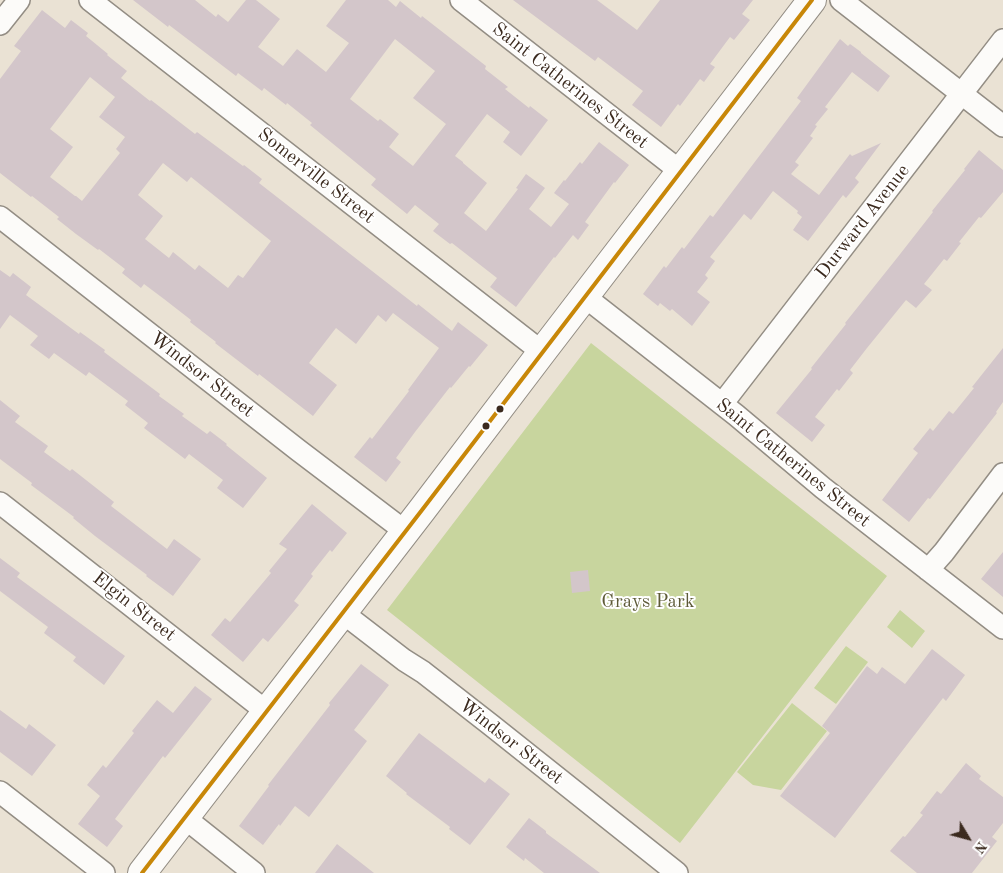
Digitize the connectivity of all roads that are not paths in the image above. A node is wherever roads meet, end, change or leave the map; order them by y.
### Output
1 (19, 0) edge
2 (90, 0) edge
3 (460, 0) edge
4 (812, 0) edge
5 (841, 0) edge
6 (0, 24) edge
7 (1003, 40) edge
8 (962, 95) junction
9 (1003, 126) edge
10 (680, 172) junction
11 (0, 217) edge
12 (584, 296) junction
13 (542, 352) junction
14 (722, 404) junction
15 (1003, 474) edge
16 (0, 503) edge
17 (406, 532) junction
18 (928, 570) junction
19 (343, 613) junction
20 (1003, 628) edge
21 (267, 712) junction
22 (0, 792) edge
23 (185, 818) junction
24 (104, 873) edge
25 (142, 873) edge
26 (254, 873) edge
27 (677, 873) edge

1 - 6 street
2 - 13 street, Somerville Street
3 - 10 street, Saint Catherines Street
4 - 10 street
5 - 8 street
7 - 8 street, Durward Avenue
8 - 9 street
8 - 14 street, Durward Avenue
10 - 12 street
11 - 17 street, Windsor Street
12 - 13 street
12 - 14 street, Saint Catherines Street
13 - 17 street
14 - 18 street, Saint Catherines Street
15 - 18 street
16 - 21 street, Elgin Street
17 - 19 street
18 - 20 street, Saint Catherines Street
19 - 21 street
19 - 27 street, Windsor Street
21 - 23 street
22 - 24 street
23 - 25 street
23 - 26 street

